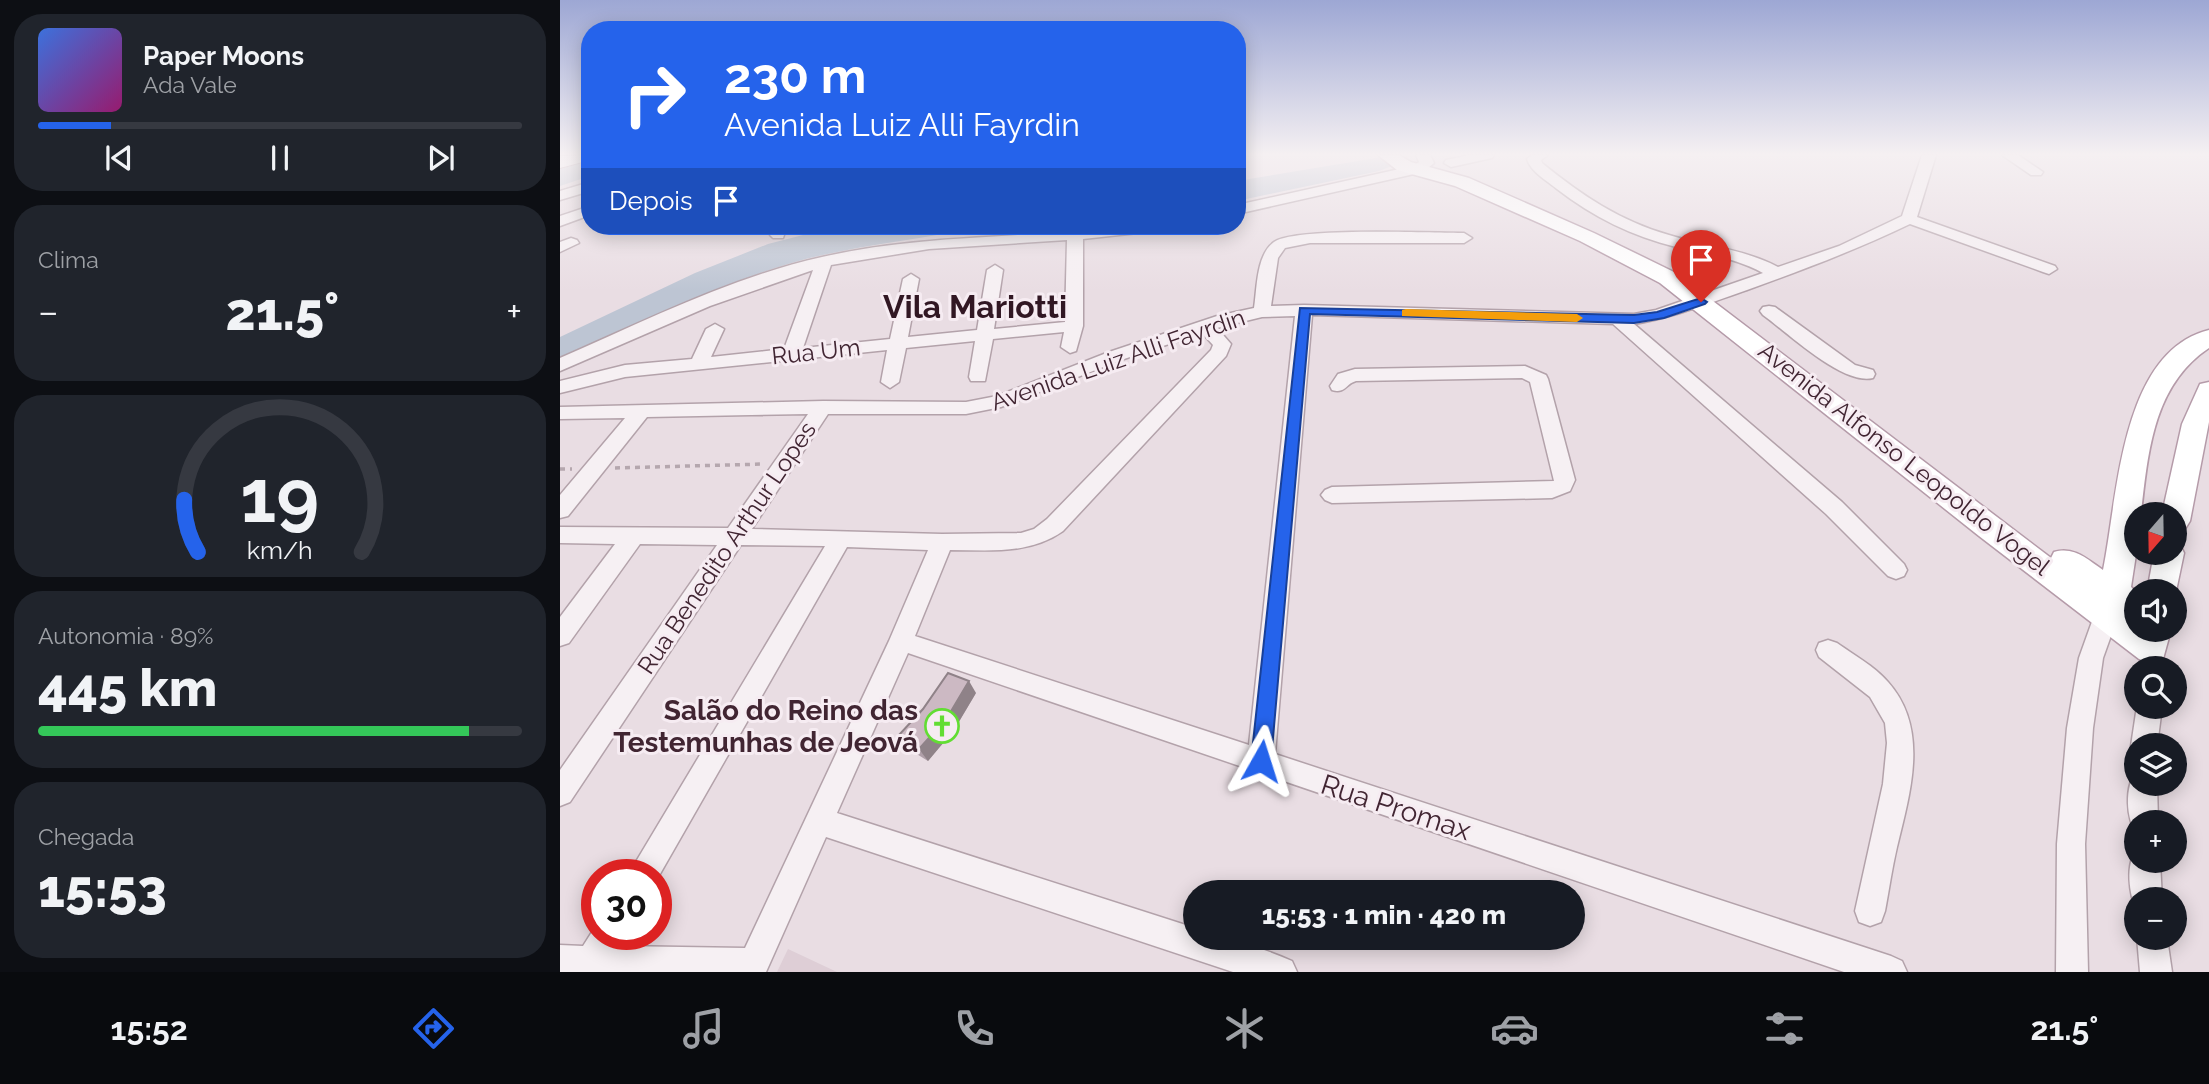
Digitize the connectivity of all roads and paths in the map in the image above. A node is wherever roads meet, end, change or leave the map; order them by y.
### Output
1 (1271, 200) edge
2 (1504, 200) edge
3 (1526, 200) edge
4 (1578, 200) edge
5 (1915, 200) edge
6 (1246, 207) edge
7 (581, 213) edge
8 (1909, 219) junction
9 (560, 221) edge
10 (1083, 235) edge
11 (1075, 236) junction
12 (1464, 238) dead end
13 (824, 261) junction
14 (2049, 269) dead end
15 (995, 270) dead end
16 (1778, 274) junction
17 (911, 279) dead end
18 (1708, 299) junction
19 (1304, 310) junction
20 (1769, 311) dead end
21 (1262, 312) junction
22 (1618, 319) junction
23 (1074, 326) junction
24 (1205, 326) junction
25 (715, 329) dead end
26 (984, 335) junction
27 (2209, 337) edge
28 (898, 342) junction
29 (1070, 347) dead end
30 (791, 355) junction
31 (562, 363) edge
32 (698, 364) junction
33 (1866, 374) dead end
34 (978, 377) dead end
35 (890, 382) dead end
36 (1339, 386) dead end
37 (560, 387) edge
38 (2209, 390) edge
39 (560, 401) edge
40 (823, 407) junction
41 (568, 413) edge
42 (640, 413) junction
43 (784, 464) junction
44 (560, 469) edge
45 (595, 469) junction
46 (1332, 495) dead end
47 (2179, 502) edge
48 (560, 510) edge
49 (560, 536) edge
50 (633, 537) junction
51 (733, 537) junction
52 (841, 538) junction
53 (942, 542) junction
54 (1896, 570) dead end
55 (2119, 605) edge
56 (560, 636) edge
57 (901, 641) junction
58 (2152, 649) edge
59 (1828, 650) dead end
60 (1261, 761) junction
61 (560, 793) edge
62 (820, 821) junction
63 (652, 859) edge
64 (1870, 911) dead end
65 (599, 950) edge
66 (2153, 950) edge
67 (560, 961) edge
68 (592, 962) junction
69 (752, 968) edge
70 (1281, 972) edge
71 (1891, 972) edge
72 (2072, 972) edge
73 (2156, 972) edge

1 - 6 street
2 - 18 main road, Avenida Alfonso Leopoldo Vogel
3 - 18 main road, Avenida Alfonso Leopoldo Vogel
4 - 16 street
5 - 8 street
7 - 9 street
8 - 14 street
8 - 16 street, Avenida Luiz Alli Fayrdin
10 - 11 street
11 - 13 street
11 - 23 street
12 - 21 street
13 - 30 street
13 - 31 street
15 - 26 street
16 - 18 street, Avenida Luiz Alli Fayrdin
17 - 28 street
18 - 22 street, Avenida Luiz Alli Fayrdin
18 - 55 main road, Avenida Alfonso Leopoldo Vogel
19 - 21 street, Avenida Luiz Alli Fayrdin
19 - 22 street, Avenida Luiz Alli Fayrdin
19 - 60 street
20 - 33 street
21 - 24 street, Avenida Luiz Alli Fayrdin
22 - 54 street
23 - 26 street, Rua Um
23 - 29 street
24 - 40 street, Avenida Luiz Alli Fayrdin
24 - 53 street
25 - 32 street
26 - 28 street, Rua Um
26 - 34 street
27 - 55 main road
28 - 30 street, Rua Um
28 - 35 street
30 - 32 street, Rua Um
32 - 37 street, Rua Um
36 - 46 street
38 - 47 main road
39 - 41 street, Avenida Luiz Alli Fayrdin
40 - 42 street, Avenida Luiz Alli Fayrdin
40 - 43 street, Rua Benedito Arthur Lopes
41 - 42 street, Avenida Luiz Alli Fayrdin
42 - 45 street
43 - 45 path
43 - 51 street, Rua Benedito Arthur Lopes
44 - 45 path
45 - 48 street
49 - 50 street
50 - 51 street
50 - 56 street
51 - 52 street
51 - 61 street, Rua Benedito Arthur Lopes
52 - 53 street
52 - 63 street
53 - 57 street
55 - 58 main road, Avenida Alfonso Leopoldo Vogel
55 - 72 street
57 - 60 street, Rua Promax
57 - 62 street
59 - 64 street
60 - 71 street, Rua Promax
62 - 69 street
62 - 70 street
65 - 68 street
66 - 73 street
67 - 68 street
68 - 69 street

